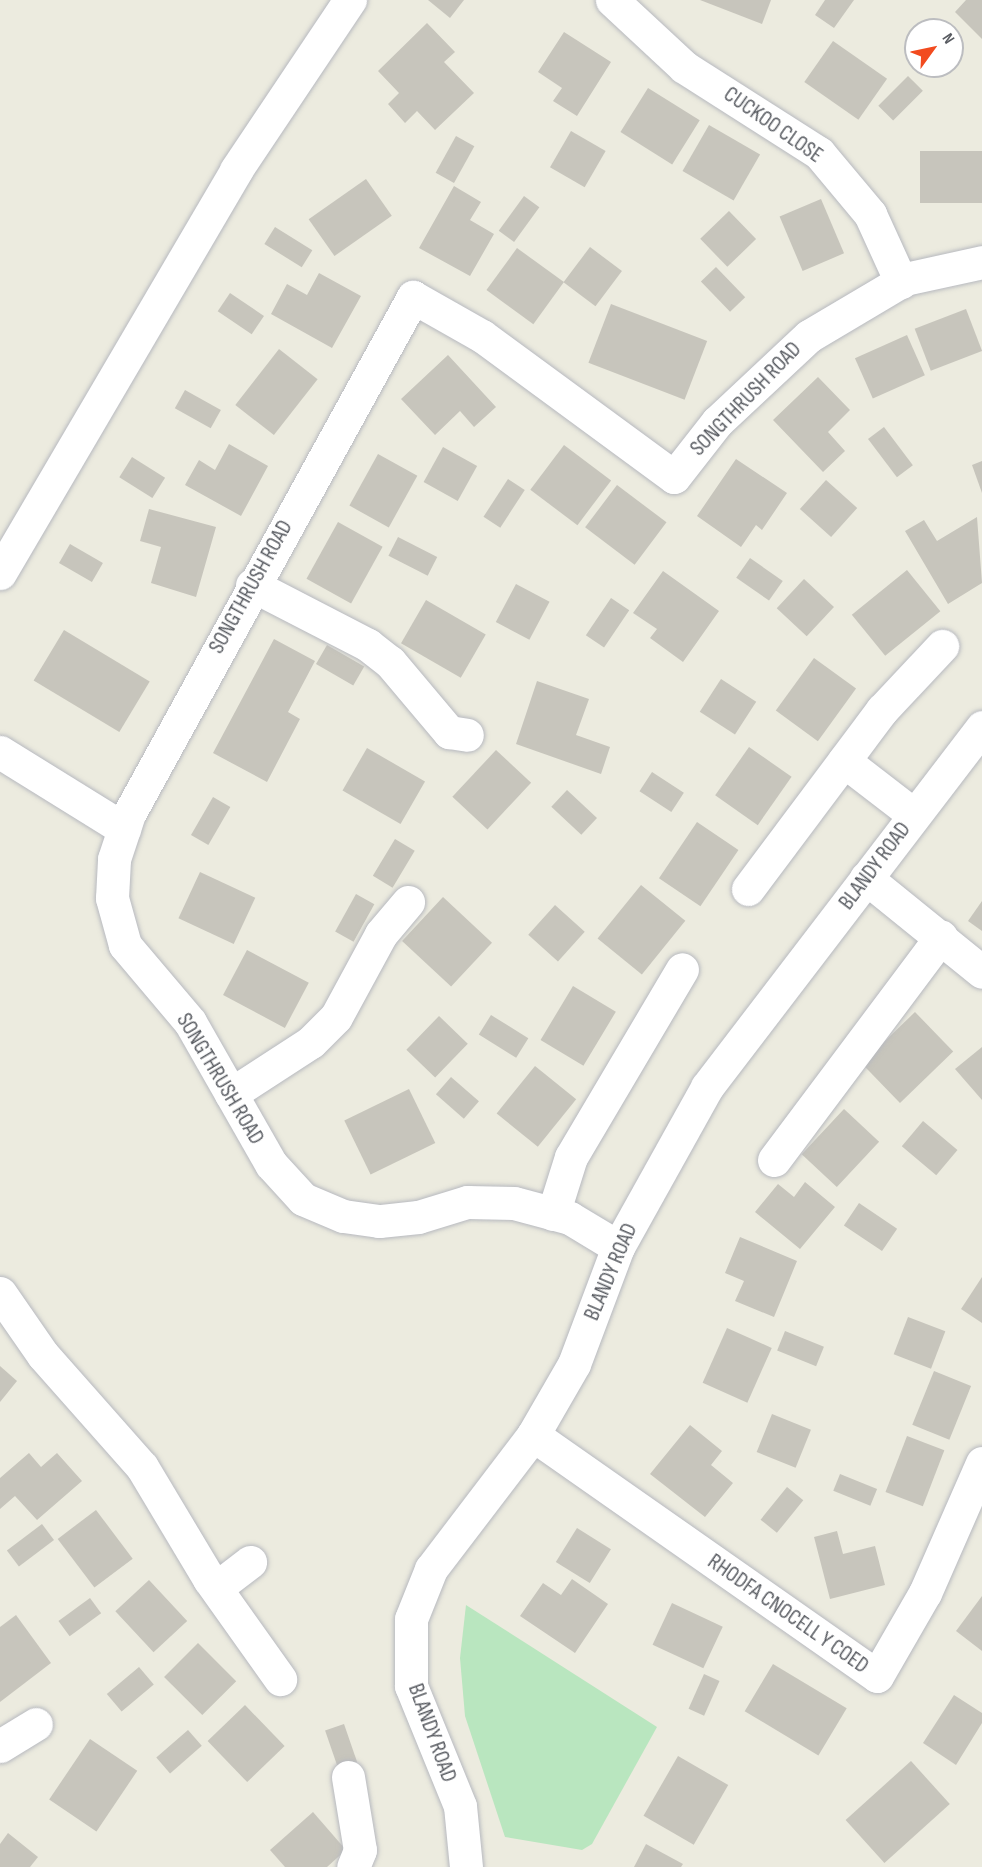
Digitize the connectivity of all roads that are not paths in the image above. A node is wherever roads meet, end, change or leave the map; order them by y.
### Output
1 (350, 0) edge
2 (612, 0) edge
3 (982, 262) edge
4 (901, 282) junction
5 (0, 573) edge
6 (252, 585) junction
7 (942, 646) dead end
8 (982, 727) edge
9 (467, 735) dead end
10 (0, 752) edge
11 (844, 761) junction
12 (914, 815) junction
13 (124, 829) junction
14 (867, 878) junction
15 (748, 889) dead end
16 (408, 902) dead end
17 (941, 937) junction
18 (682, 969) dead end
19 (982, 972) edge
20 (231, 1094) junction
21 (774, 1160) dead end
22 (553, 1214) junction
23 (618, 1247) junction
24 (0, 1293) edge
25 (533, 1435) junction
26 (982, 1465) edge
27 (250, 1562) dead end
28 (216, 1588) junction
29 (280, 1679) dead end
30 (36, 1724) dead end
31 (0, 1746) edge
32 (348, 1778) dead end
33 (353, 1867) edge
34 (466, 1867) edge

1 - 5 street
2 - 4 street, CUCKOO CLOSE
3 - 4 street, SONGTHRUSH ROAD
4 - 6 street, SONGTHRUSH ROAD
6 - 9 street
6 - 13 street, SONGTHRUSH ROAD
7 - 11 street
8 - 12 street, BLANDY ROAD
10 - 13 street
11 - 12 street
11 - 15 street
12 - 14 street, BLANDY ROAD
13 - 20 street, SONGTHRUSH ROAD
14 - 17 street
14 - 23 street, BLANDY ROAD
16 - 20 street
17 - 19 street
17 - 21 street
18 - 22 street
20 - 22 street, SONGTHRUSH ROAD
22 - 23 street, SONGTHRUSH ROAD
23 - 25 street, BLANDY ROAD
24 - 28 street
25 - 26 street, RHODFA CNOCELL Y COED
25 - 34 street, BLANDY ROAD
27 - 28 street
28 - 29 street
30 - 31 street
32 - 33 street

